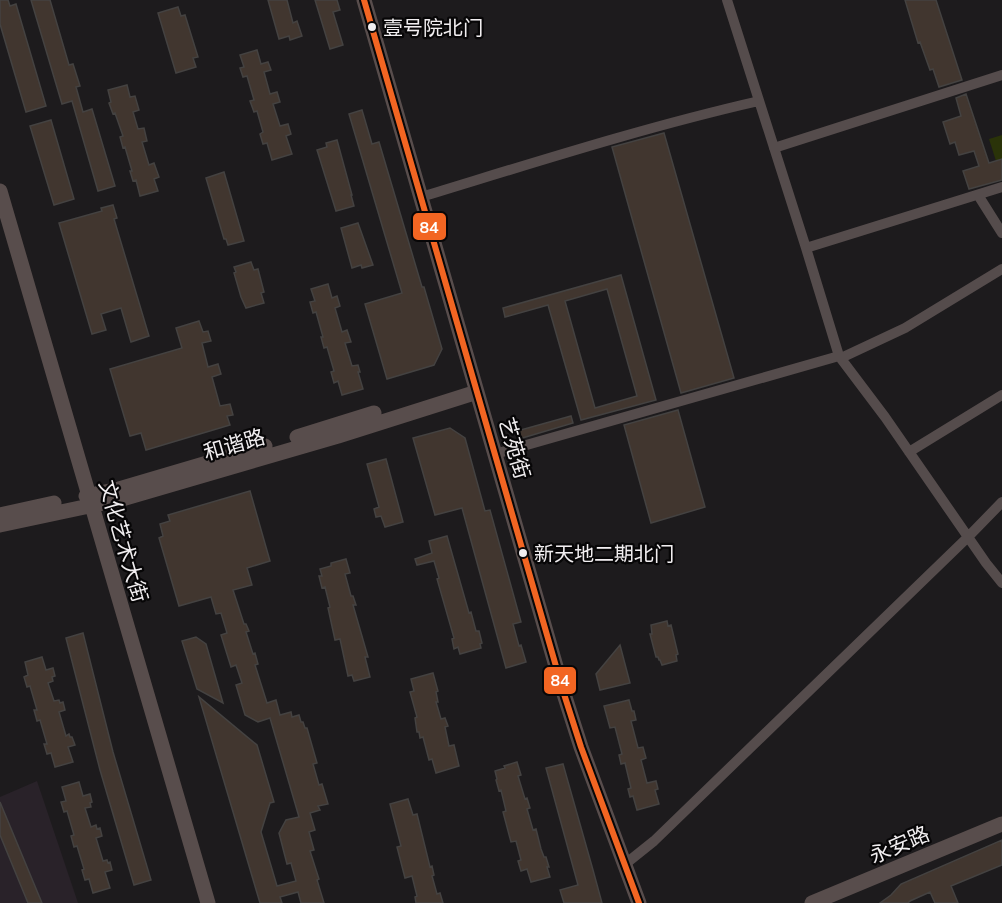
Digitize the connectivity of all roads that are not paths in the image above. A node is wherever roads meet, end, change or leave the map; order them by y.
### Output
1 (364, 0) edge
2 (727, 0) edge
3 (1002, 75) edge
4 (759, 101) junction
5 (774, 148) junction
6 (1002, 187) edge
7 (0, 191) edge
8 (978, 195) junction
9 (421, 197) junction
10 (1002, 233) edge
11 (806, 248) junction
12 (1002, 268) edge
13 (840, 357) junction
14 (476, 387) junction
15 (1002, 395) edge
16 (909, 452) junction
17 (495, 454) junction
18 (91, 501) junction
19 (1002, 502) edge
20 (0, 515) edge
21 (0, 525) edge
22 (968, 537) junction
23 (1002, 584) edge
24 (1002, 824) edge
25 (624, 865) junction
26 (208, 903) edge
27 (639, 903) edge
28 (812, 903) edge

1 - 9 street, 艺苑街
2 - 4 street
3 - 5 street
4 - 5 street
4 - 9 street
5 - 11 street
6 - 8 street
7 - 18 street, 文化艺术大街
8 - 10 street
8 - 11 street
9 - 14 street, 艺苑街
11 - 13 street
12 - 13 street
13 - 16 street
13 - 17 street
14 - 17 street, 艺苑街
14 - 18 street, 和谐路
15 - 16 street
16 - 22 street
17 - 25 street, 艺苑街
18 - 20 street, 和谐路
18 - 21 street, 和谐路
18 - 26 street, 文化艺术大街
19 - 22 street
22 - 23 street
22 - 25 street
24 - 28 street, 永安路
25 - 27 street, 艺苑街

